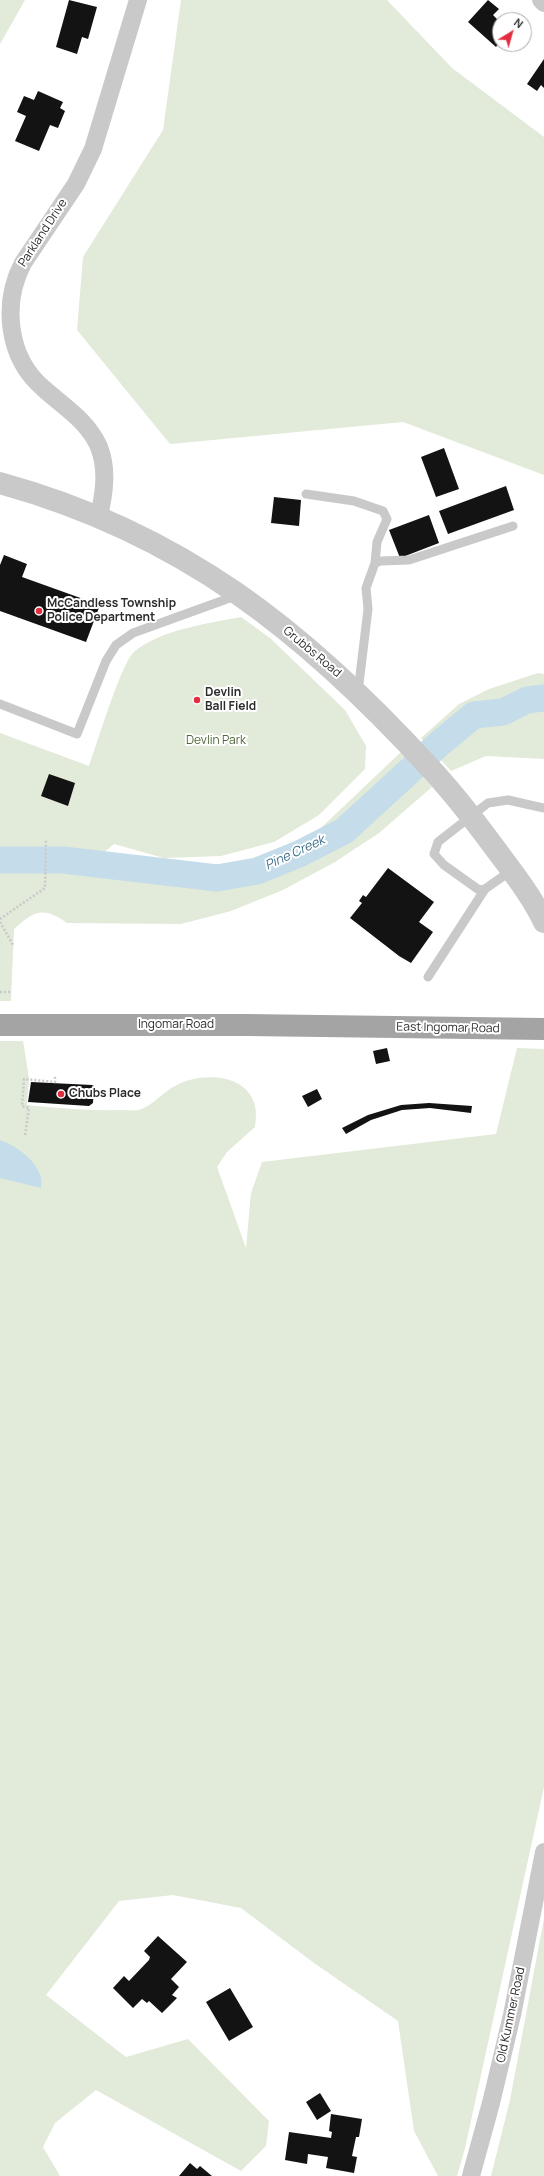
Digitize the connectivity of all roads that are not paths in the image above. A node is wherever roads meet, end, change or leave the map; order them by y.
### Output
1 (138, 0) edge
2 (541, 0) edge
3 (544, 3) edge
4 (0, 483) edge
5 (306, 494) dead end
6 (99, 516) junction
7 (514, 526) dead end
8 (375, 563) junction
9 (239, 594) junction
10 (358, 692) junction
11 (0, 704) edge
12 (544, 808) edge
13 (472, 817) junction
14 (512, 870) junction
15 (485, 890) junction
16 (541, 912) edge
17 (428, 977) dead end
18 (0, 1025) edge
19 (351, 1026) joint
20 (544, 1029) edge
21 (544, 1852) edge
22 (471, 2176) edge

1 - 6 street, Parkland Drive
2 - 3 street
4 - 6 street, Grubbs Road
5 - 8 lane
6 - 9 street, Grubbs Road
7 - 8 lane
8 - 10 lane
9 - 10 street, Grubbs Road
9 - 11 lane
10 - 13 street, Grubbs Road
12 - 13 lane
13 - 14 street, Grubbs Road
13 - 15 lane
14 - 15 lane
14 - 16 street, Grubbs Road
15 - 17 lane
18 - 19 main road, Ingomar Road
19 - 20 main road, East Ingomar Road
21 - 22 street, Old Kummer Road

